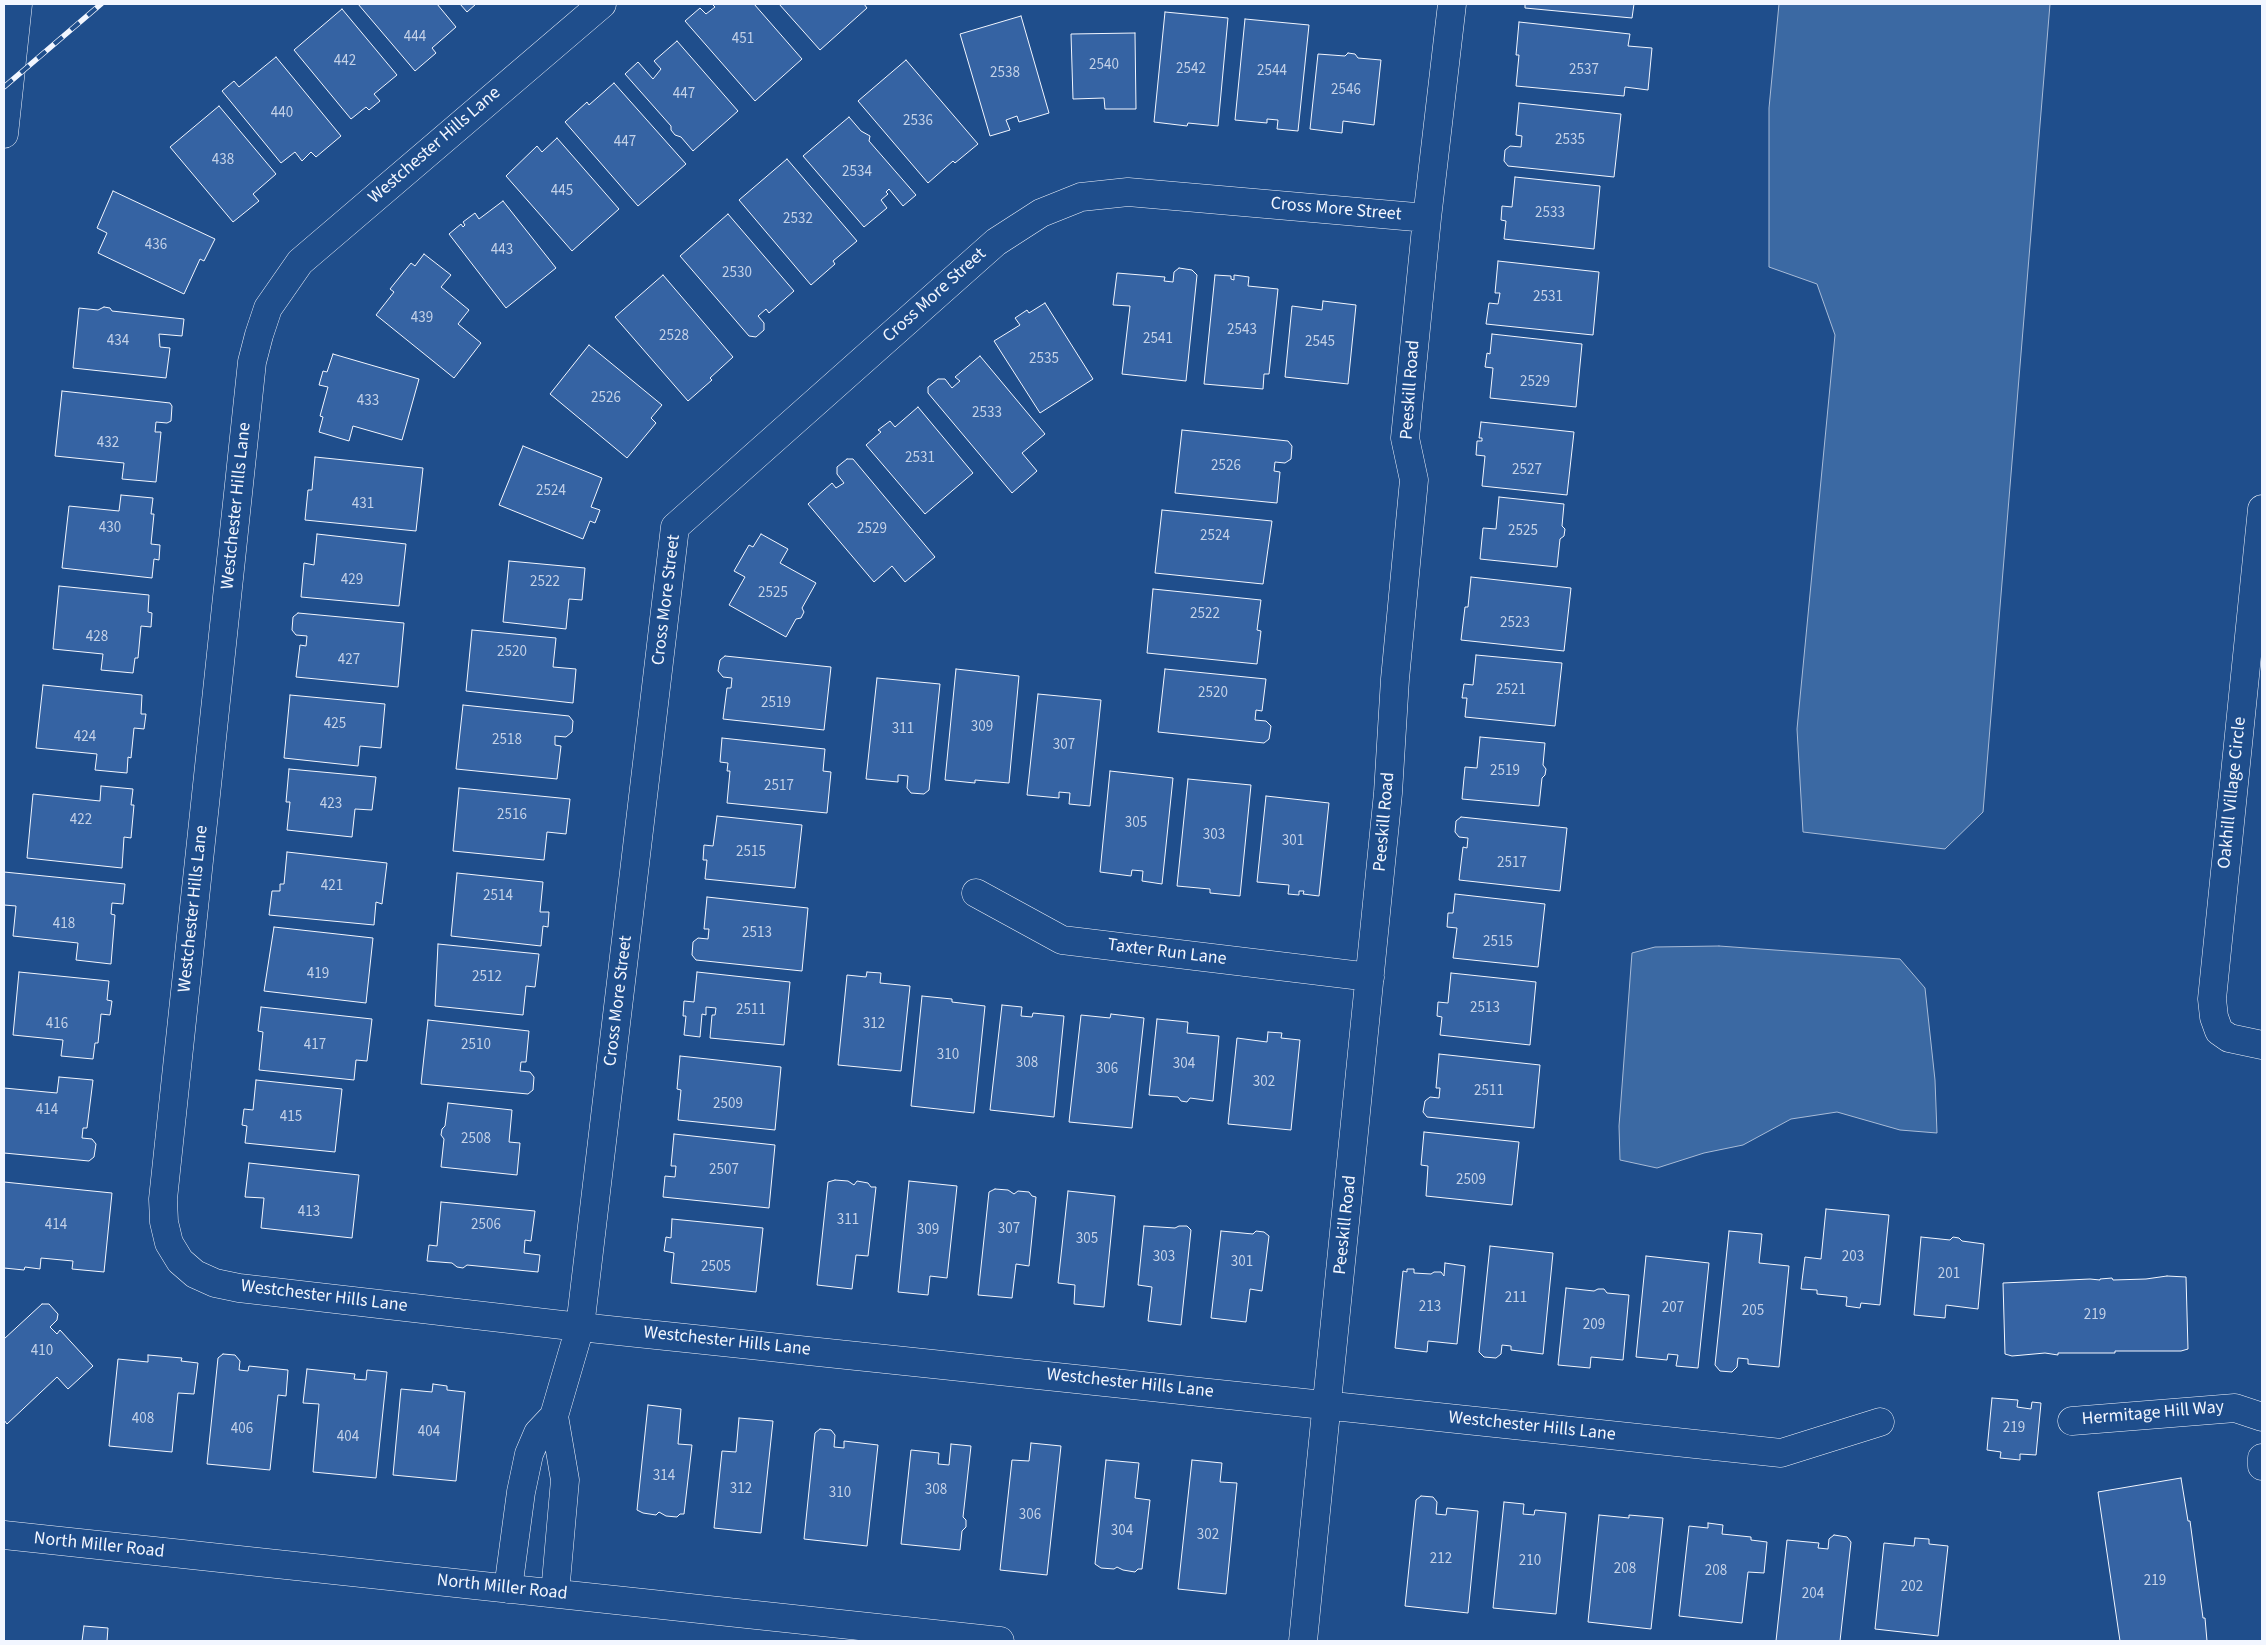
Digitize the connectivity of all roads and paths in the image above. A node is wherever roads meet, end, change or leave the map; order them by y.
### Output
1 (18, 4) edge
2 (602, 4) edge
3 (1452, 4) edge
4 (4, 134) edge
5 (1427, 218) junction
6 (2262, 509) edge
7 (976, 893) dead end
8 (1370, 977) junction
9 (2262, 1045) edge
10 (580, 1327) junction
11 (1328, 1405) junction
12 (554, 1416) junction
13 (2262, 1417) edge
14 (2072, 1421) dead end
15 (1880, 1422) dead end
16 (2262, 1458) edge
17 (2262, 1466) edge
18 (4, 1535) edge
19 (508, 1589) junction
20 (555, 1593) junction
21 (921, 1637) edge
22 (1000, 1641) edge
23 (1303, 1641) edge

1 - 4 street
2 - 10 street, Westchester Hills Lane
3 - 5 street, Peeskill Road
5 - 8 street, Peeskill Road
5 - 10 street, Cross More Street
6 - 9 street, Oakhill Village Circle
7 - 8 street, Taxter Run Lane
8 - 11 street, Peeskill Road
10 - 11 street, Westchester Hills Lane
10 - 12 street, Cross More Street
11 - 15 street, Westchester Hills Lane
11 - 23 street, Peeskill Road
12 - 19 street, Cross More Street
12 - 20 street, Cross More Street
13 - 14 street, Hermitage Hill Way
16 - 17 street
18 - 19 street, North Miller Road
19 - 20 street, North Miller Road
20 - 21 street, North Miller Road
21 - 22 street, North Miller Road

